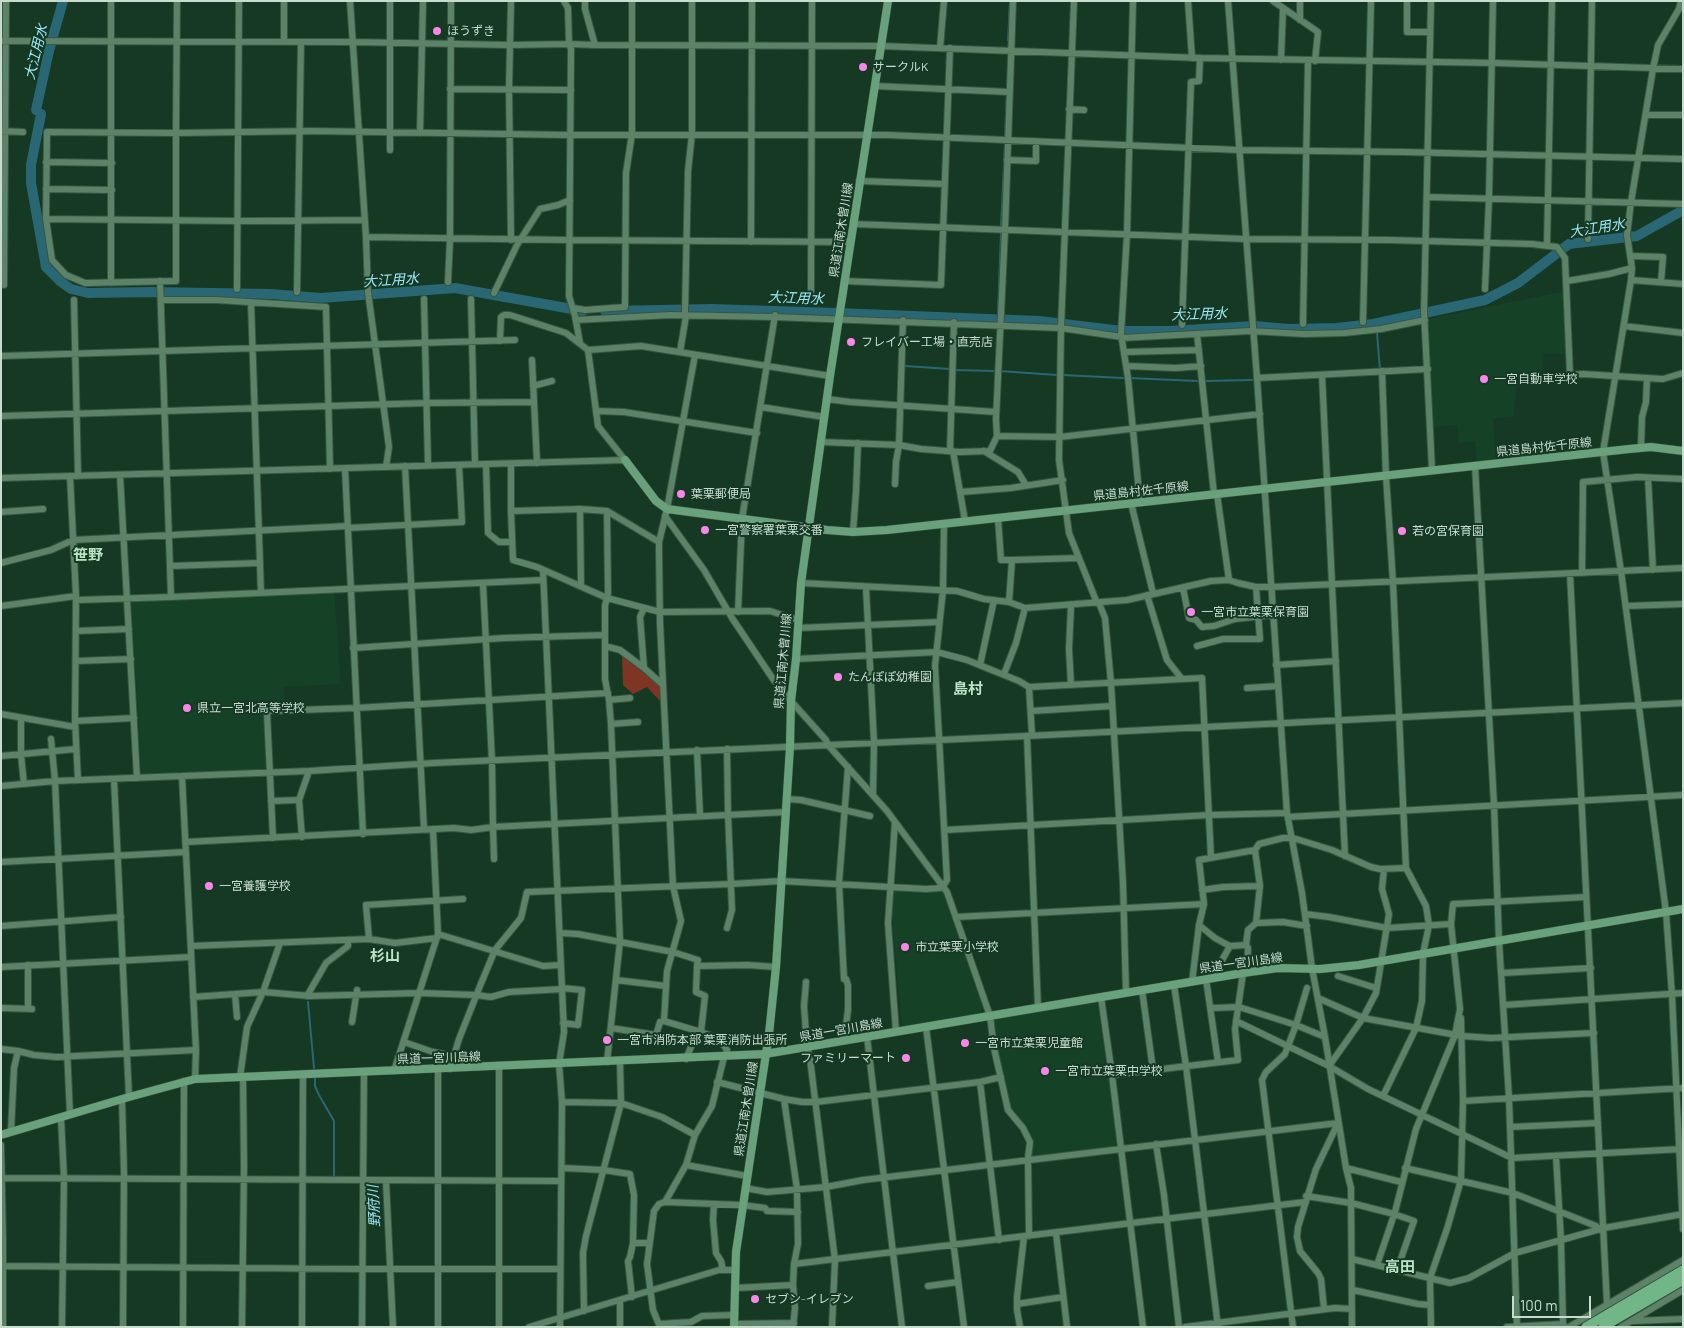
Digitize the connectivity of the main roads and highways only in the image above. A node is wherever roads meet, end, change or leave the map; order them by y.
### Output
1 (888, 1) edge
2 (1683, 450) edge
3 (625, 460) road end
4 (808, 527) junction
5 (1683, 909) edge
6 (765, 1054) junction
7 (1, 1135) edge
8 (1683, 1270) edge
9 (1683, 1280) edge
10 (734, 1322) edge
11 (1586, 1327) edge
12 (1603, 1327) edge

1 - 4 main road, 県道江南木曽川線
2 - 4 main road, 県道島村佐千原線
3 - 4 main road, 県道島村佐千原線
4 - 6 main road, 県道江南木曽川線
5 - 6 main road, 県道一宮川島線
6 - 7 main road, 県道一宮川島線
6 - 10 main road, 県道江南木曽川線
8 - 11 highway
9 - 12 highway

